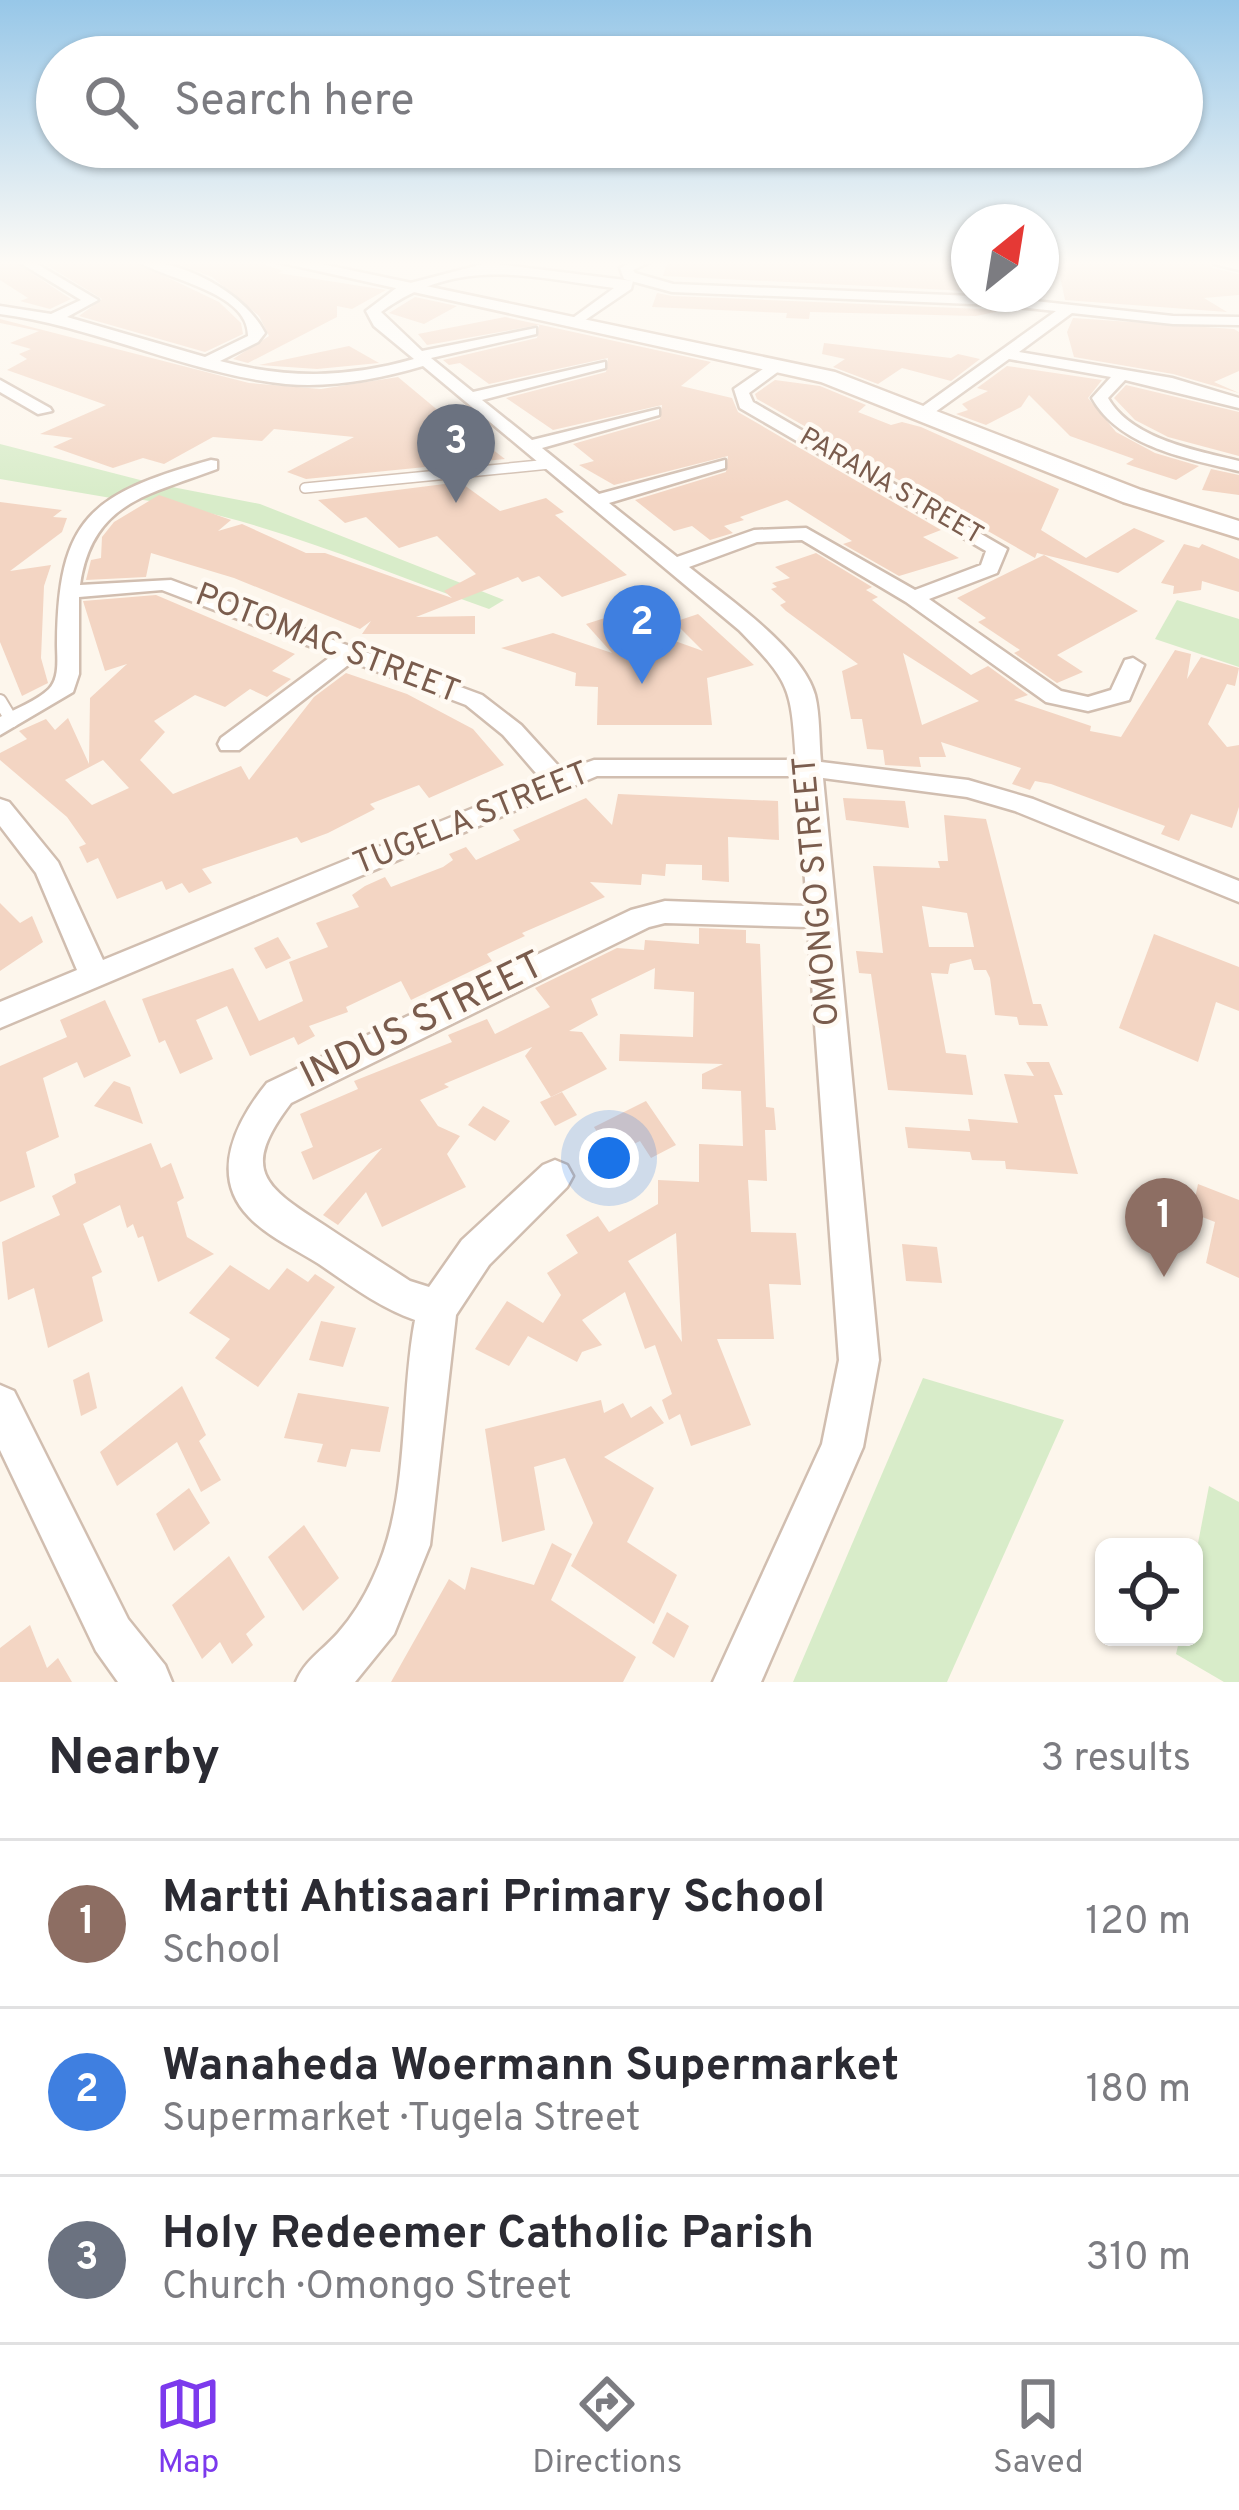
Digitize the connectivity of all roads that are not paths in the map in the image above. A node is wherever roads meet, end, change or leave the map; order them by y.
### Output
1 (134, 339) edge
2 (253, 339) edge
3 (399, 339) edge
4 (497, 339) edge
5 (655, 339) edge
6 (1026, 339) edge
7 (1006, 354) junction
8 (422, 358) junction
9 (209, 361) junction
10 (600, 365) dead end
11 (778, 365) junction
12 (1122, 374) junction
13 (0, 385) edge
14 (469, 398) junction
15 (1239, 403) edge
16 (44, 411) dead end
17 (653, 412) dead end
18 (925, 412) junction
19 (539, 454) junction
20 (211, 464) dead end
21 (718, 464) dead end
22 (1239, 466) edge
23 (305, 488) dead end
24 (596, 501) junction
25 (1239, 530) edge
26 (678, 564) junction
27 (68, 592) junction
28 (913, 598) junction
29 (346, 656) junction
30 (1132, 664) dead end
31 (0, 701) edge
32 (6, 724) edge
33 (230, 744) dead end
34 (807, 768) junction
35 (556, 780) junction
36 (0, 808) edge
37 (1239, 892) edge
38 (820, 917) junction
39 (95, 976) junction
40 (0, 1015) edge
41 (555, 1176) dead end
42 (438, 1309) junction
43 (0, 1405) edge
44 (148, 1682) edge
45 (320, 1682) edge
46 (737, 1682) edge

1 - 9 street
2 - 9 street
3 - 8 street, OMONGO STREET
4 - 8 street
5 - 11 street
6 - 7 street
7 - 12 street
7 - 18 street
8 - 9 street
8 - 14 street, OMONGO STREET
10 - 14 street
11 - 18 street
11 - 28 street, PARANA STREET
12 - 15 street
12 - 22 street
13 - 16 street
14 - 19 street, OMONGO STREET
17 - 19 street
18 - 25 street
19 - 23 lane
19 - 24 street, OMONGO STREET
20 - 27 street
21 - 24 street
24 - 26 street, OMONGO STREET
26 - 28 street
26 - 34 street, OMONGO STREET
27 - 29 street, POTOMAC STREET
27 - 32 street
28 - 30 street
29 - 33 street
29 - 35 street, POTOMAC STREET
31 - 32 lane
34 - 35 street, TUGELA STREET
34 - 37 street, TUGELA STREET
34 - 38 street, OMONGO STREET
35 - 39 street, TUGELA STREET
36 - 39 street
38 - 42 street, INDUS STREET
38 - 46 street, OMONGO STREET
39 - 40 street, TUGELA STREET
41 - 42 street
42 - 45 street
43 - 44 street

